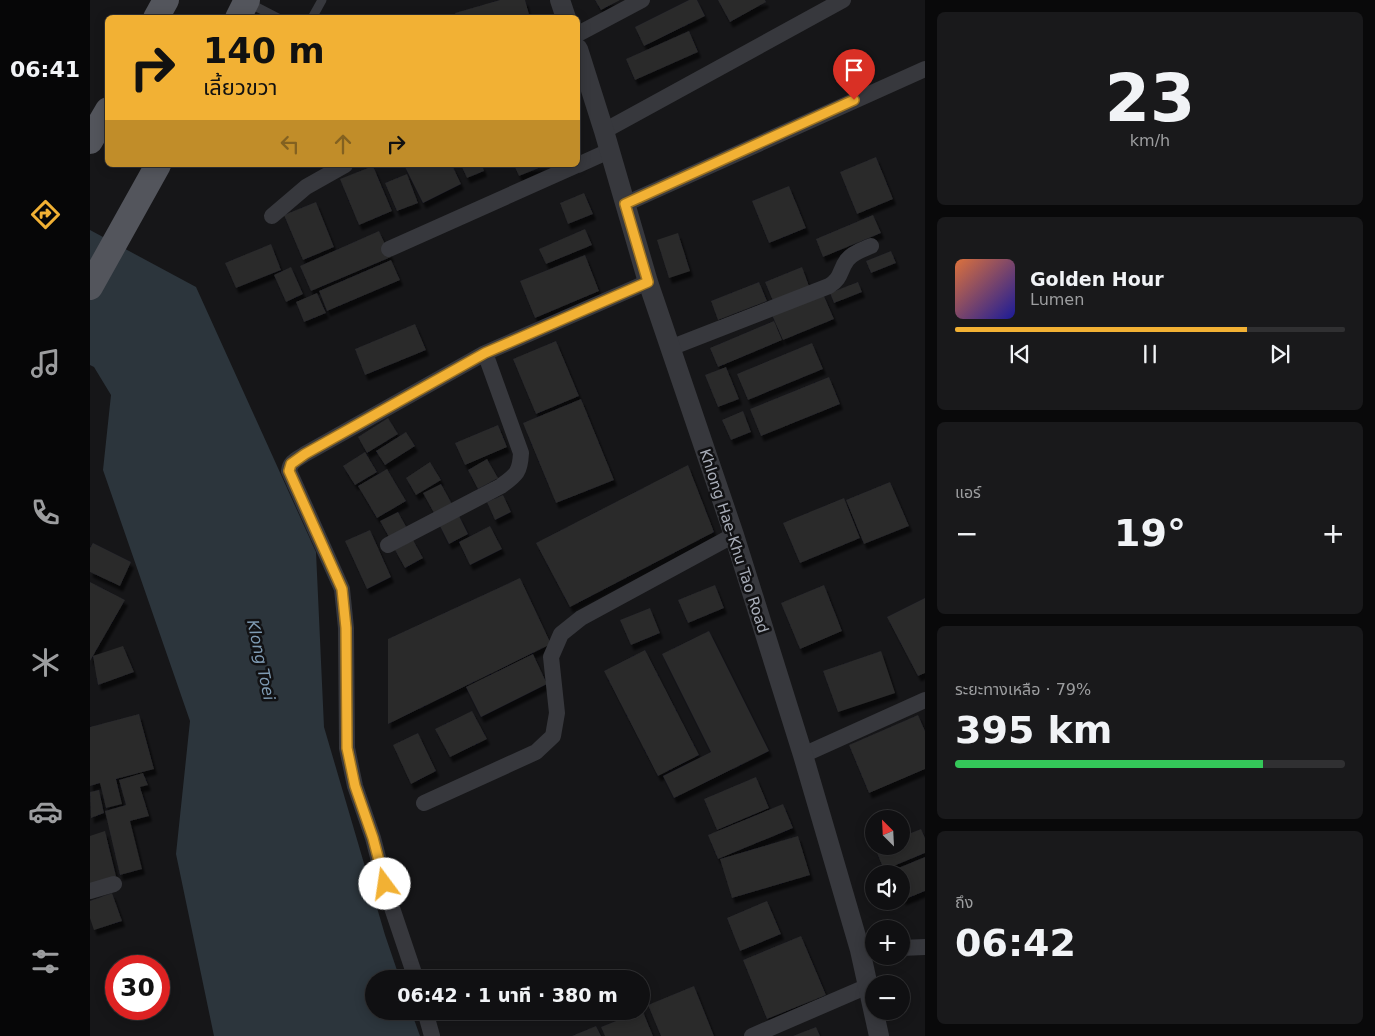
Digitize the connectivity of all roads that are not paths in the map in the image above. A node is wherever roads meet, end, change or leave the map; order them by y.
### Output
1 (166, 0) edge
2 (322, 0) edge
3 (560, 0) edge
4 (642, 0) edge
5 (843, 0) edge
6 (244, 6) edge
7 (158, 15) edge
8 (270, 15) edge
9 (314, 15) edge
10 (565, 15) edge
11 (580, 33) edge
12 (580, 61) edge
13 (925, 68) edge
14 (105, 115) edge
15 (604, 131) junction
16 (90, 141) edge
17 (609, 151) junction
18 (580, 164) edge
19 (157, 167) edge
20 (341, 167) edge
21 (573, 167) edge
22 (625, 204) junction
23 (272, 216) dead end
24 (871, 246) dead end
25 (389, 249) dead end
26 (648, 282) junction
27 (90, 287) edge
28 (670, 348) junction
29 (485, 353) junction
30 (734, 535) junction
31 (388, 545) dead end
32 (925, 700) edge
33 (803, 754) junction
34 (424, 803) dead end
35 (114, 884) dead end
36 (90, 891) edge
37 (865, 943) edge
38 (925, 947) edge
39 (910, 948) edge
40 (413, 970) edge
41 (865, 987) edge
42 (428, 1020) edge
43 (875, 1020) edge
44 (432, 1036) edge
45 (752, 1036) edge
46 (879, 1036) edge

1 - 7 main road
2 - 9 lane
3 - 10 street
4 - 11 street
5 - 15 street
6 - 8 lane
12 - 15 street, Khlong Hae-Khu Tao Road
13 - 22 street
14 - 16 main road
15 - 17 street, Khlong Hae-Khu Tao Road
17 - 18 street
17 - 22 street, Khlong Hae-Khu Tao Road
19 - 27 main road
20 - 23 street
21 - 25 street
22 - 26 street, Khlong Hae-Khu Tao Road
24 - 28 street
26 - 28 street, Khlong Hae-Khu Tao Road
26 - 29 street
28 - 30 street, Khlong Hae-Khu Tao Road
29 - 31 street
29 - 40 street
30 - 33 street, Khlong Hae-Khu Tao Road
30 - 34 street
32 - 33 street
33 - 37 street, Khlong Hae-Khu Tao Road
35 - 36 street
38 - 39 street
41 - 45 street
42 - 44 street
43 - 46 street, Khlong Hae-Khu Tao Road

